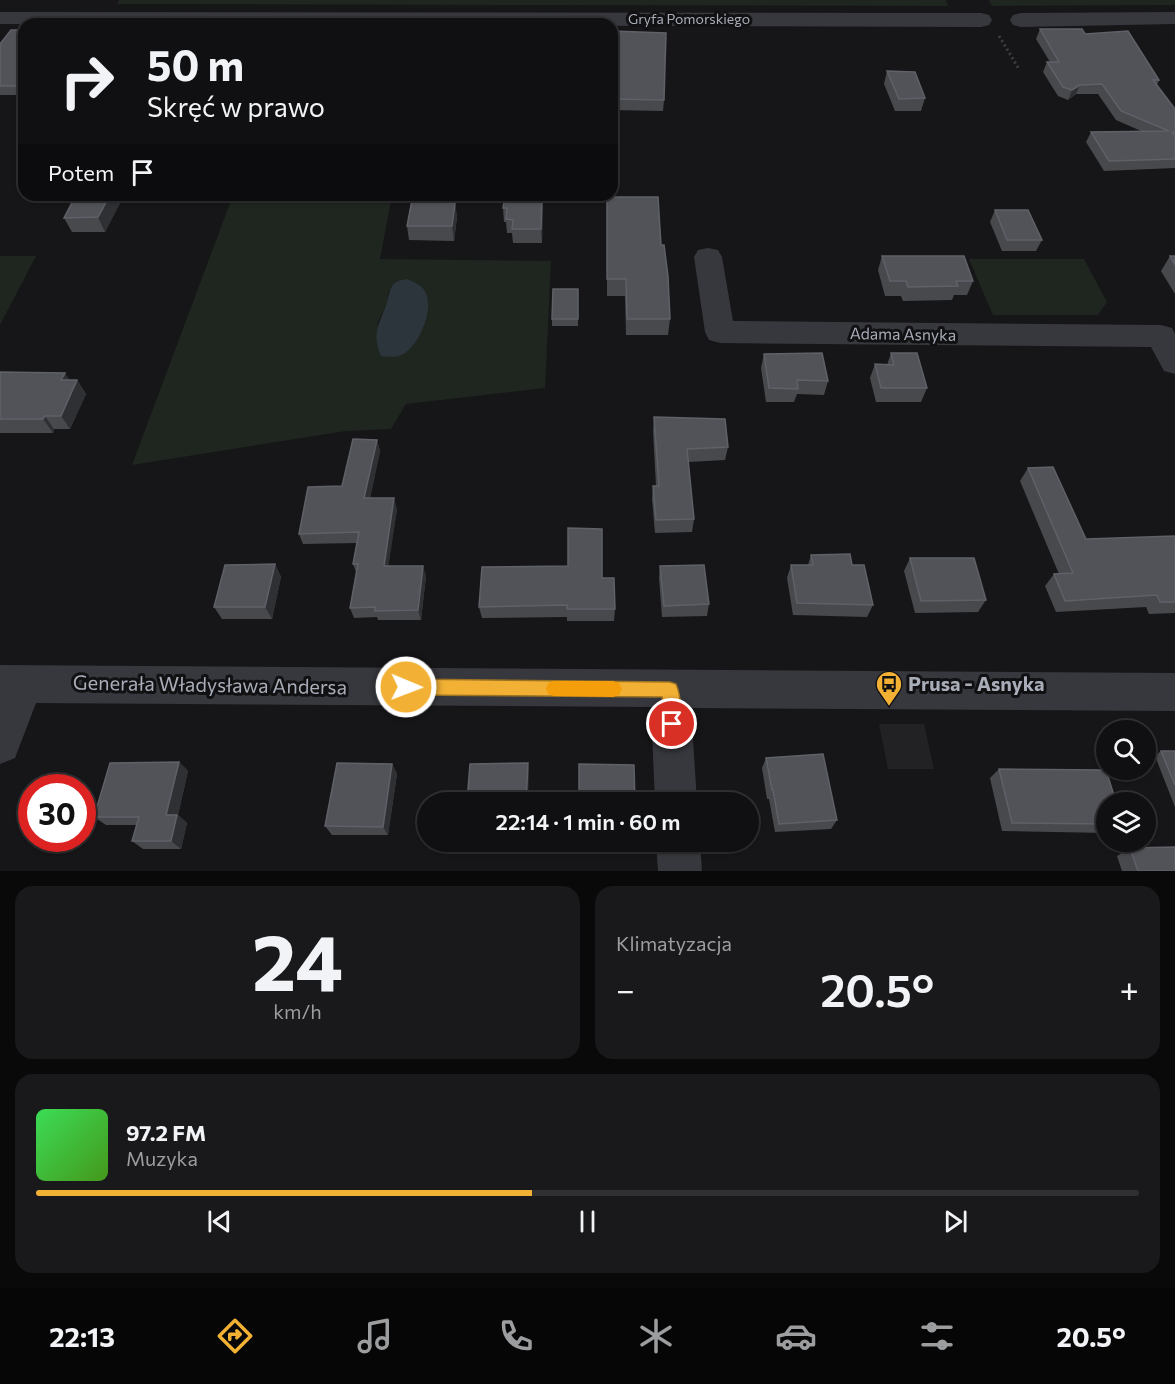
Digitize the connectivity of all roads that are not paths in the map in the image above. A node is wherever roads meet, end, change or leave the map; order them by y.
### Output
1 (0, 18) edge
2 (18, 18) edge
3 (1175, 18) edge
4 (618, 19) edge
5 (981, 20) dead end
6 (1021, 20) dead end
7 (708, 257) dead end
8 (1168, 350) edge
9 (11, 684) edge
10 (670, 690) junction
11 (1175, 692) edge
12 (0, 744) edge
13 (675, 792) edge
14 (679, 852) edge
15 (680, 871) edge

1 - 2 street, Gryfa Pomorskiego
3 - 6 street
4 - 5 street, Gryfa Pomorskiego
7 - 8 street, Adama Asnyka
9 - 10 street, Generała Władysława Andersa
9 - 12 street
10 - 11 street, Generała Władysława Andersa
10 - 13 street
14 - 15 street

